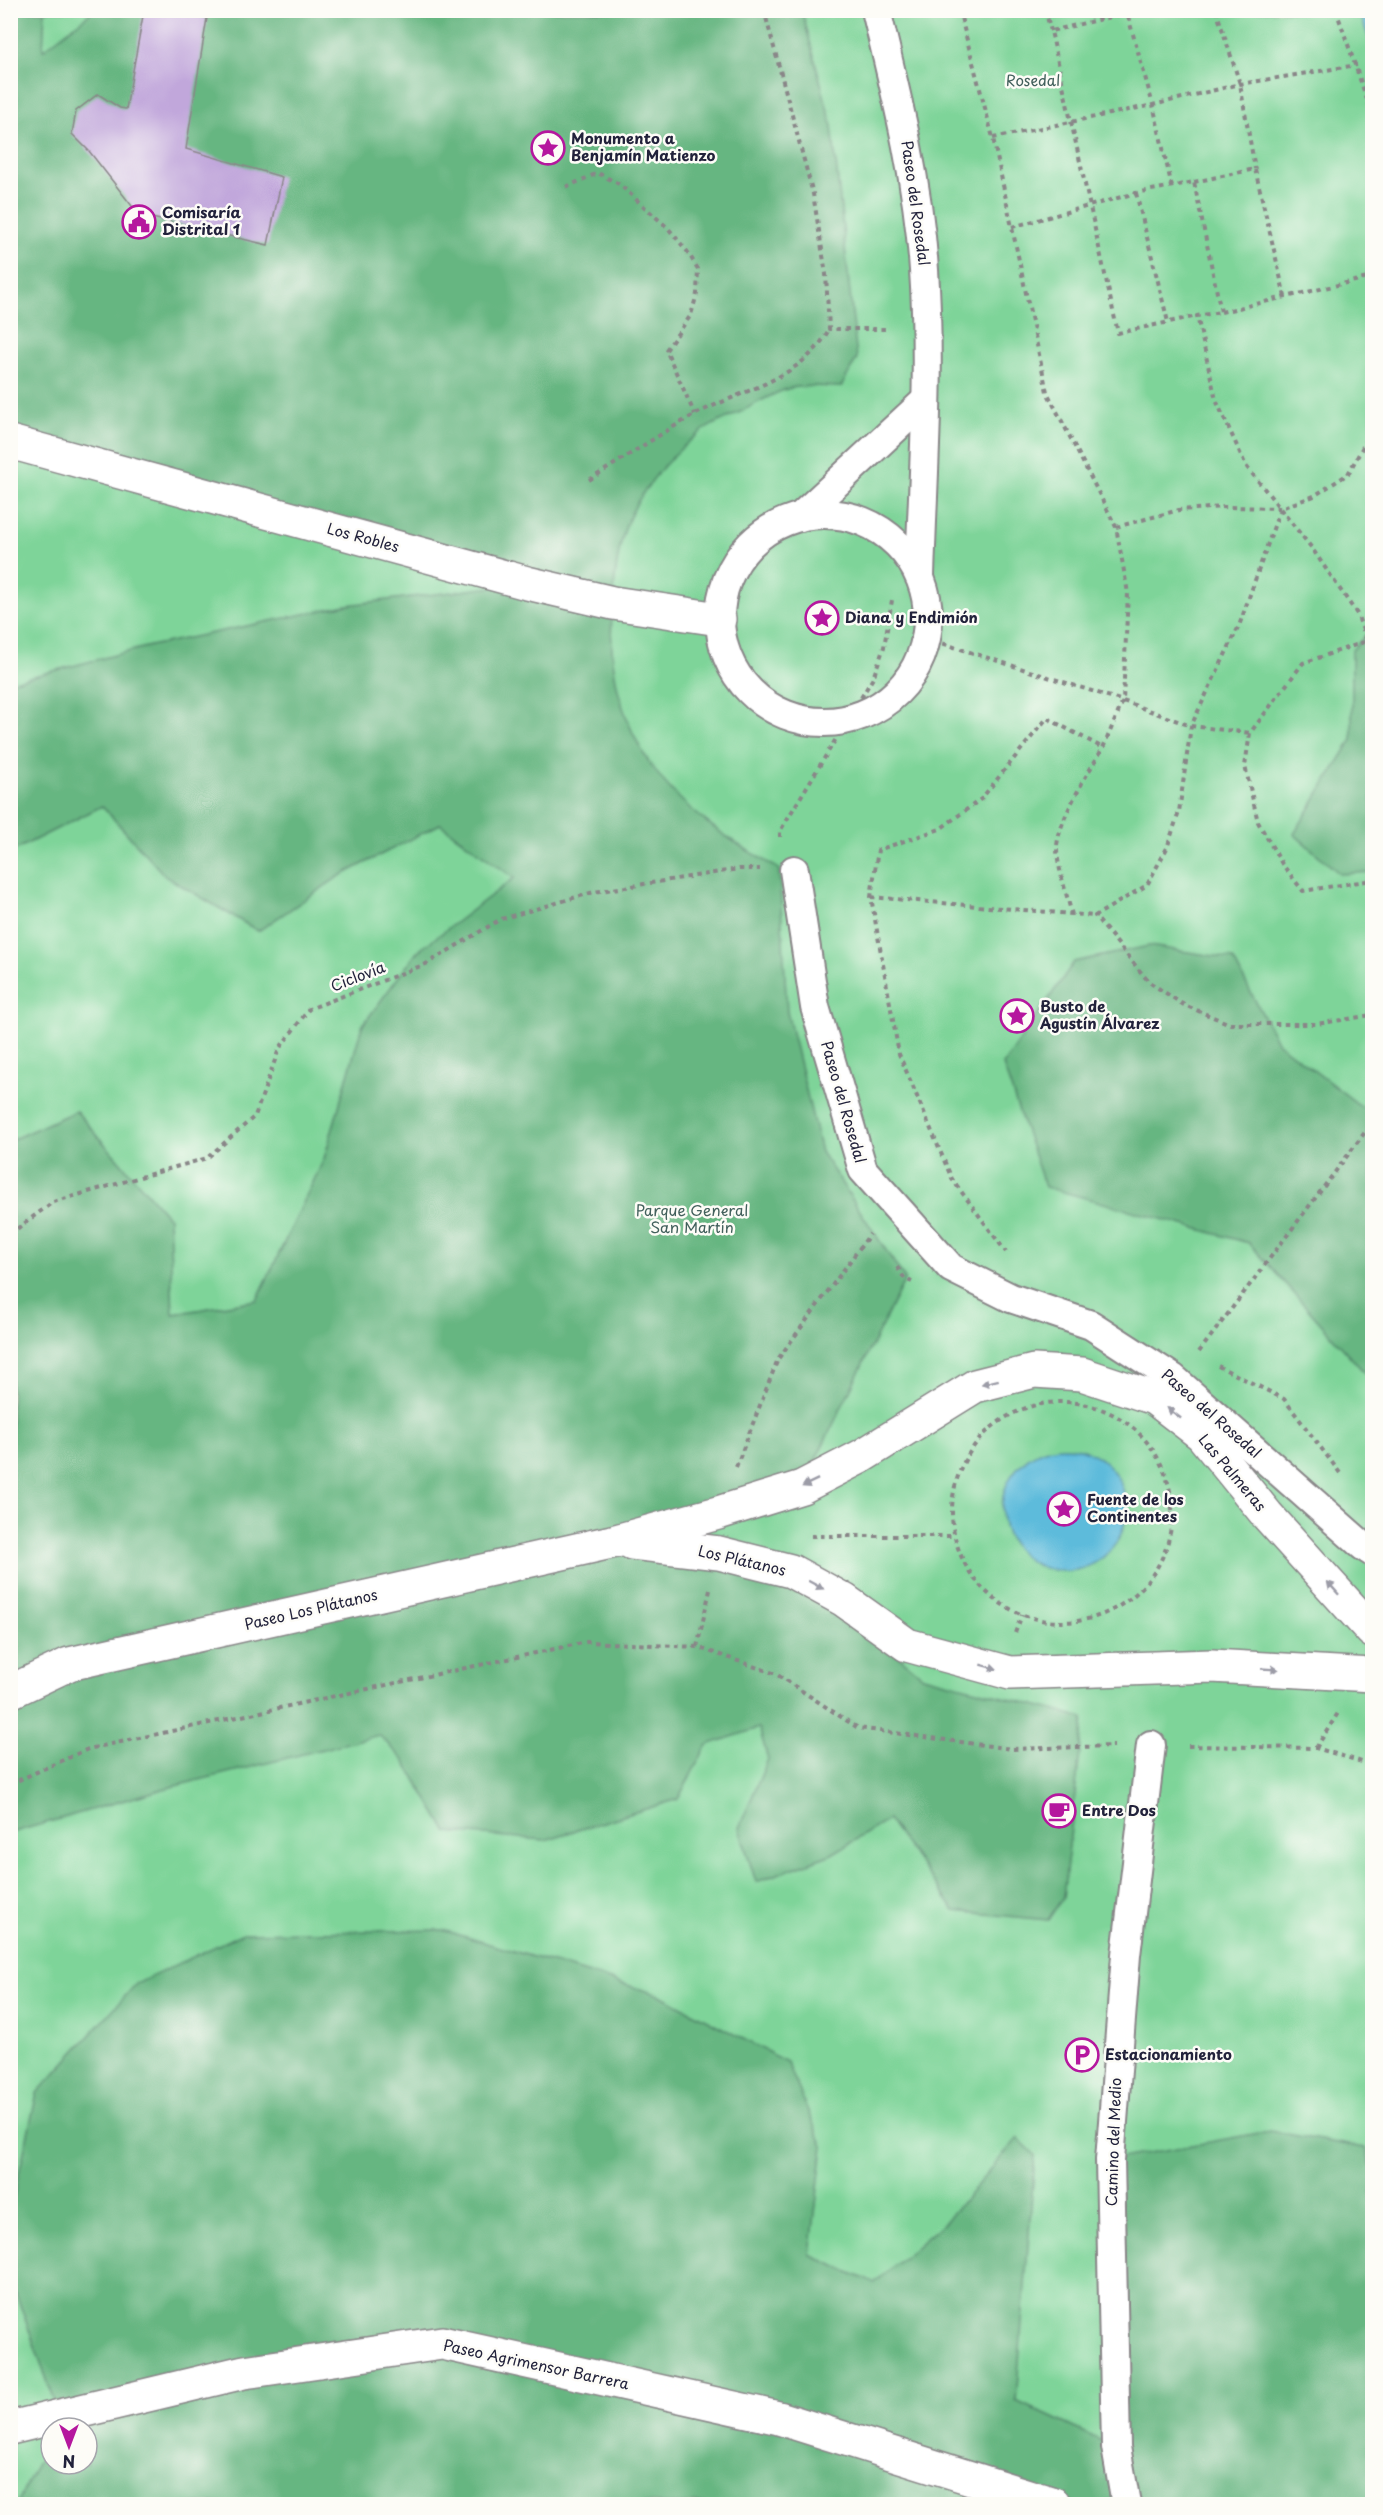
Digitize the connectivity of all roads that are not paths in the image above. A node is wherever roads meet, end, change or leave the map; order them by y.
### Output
1 (876, 10) edge
2 (926, 400) junction
3 (10, 442) edge
4 (800, 517) junction
5 (920, 576) junction
6 (719, 619) junction
7 (794, 870) road end
8 (616, 1541) junction
9 (1368, 1549) edge
10 (1372, 1631) edge
11 (1372, 1675) edge
12 (10, 1692) edge
13 (1151, 1745) road end
14 (10, 2428) edge
15 (1054, 2505) edge
16 (1126, 2505) edge

1 - 2 street, Paseo del Rosedal
2 - 4 street
2 - 5 street, Paseo del Rosedal
3 - 6 street, Los Robles
4 - 5 street
4 - 6 street
5 - 6 street
7 - 9 street, Paseo del Rosedal
10 -> 8 street, Las Palmeras
8 -> 11 street, Los Plátanos
8 - 12 street, Paseo Los Plátanos
13 - 16 street, Camino del Medio
14 - 15 street, Paseo Agrimensor Barrera

